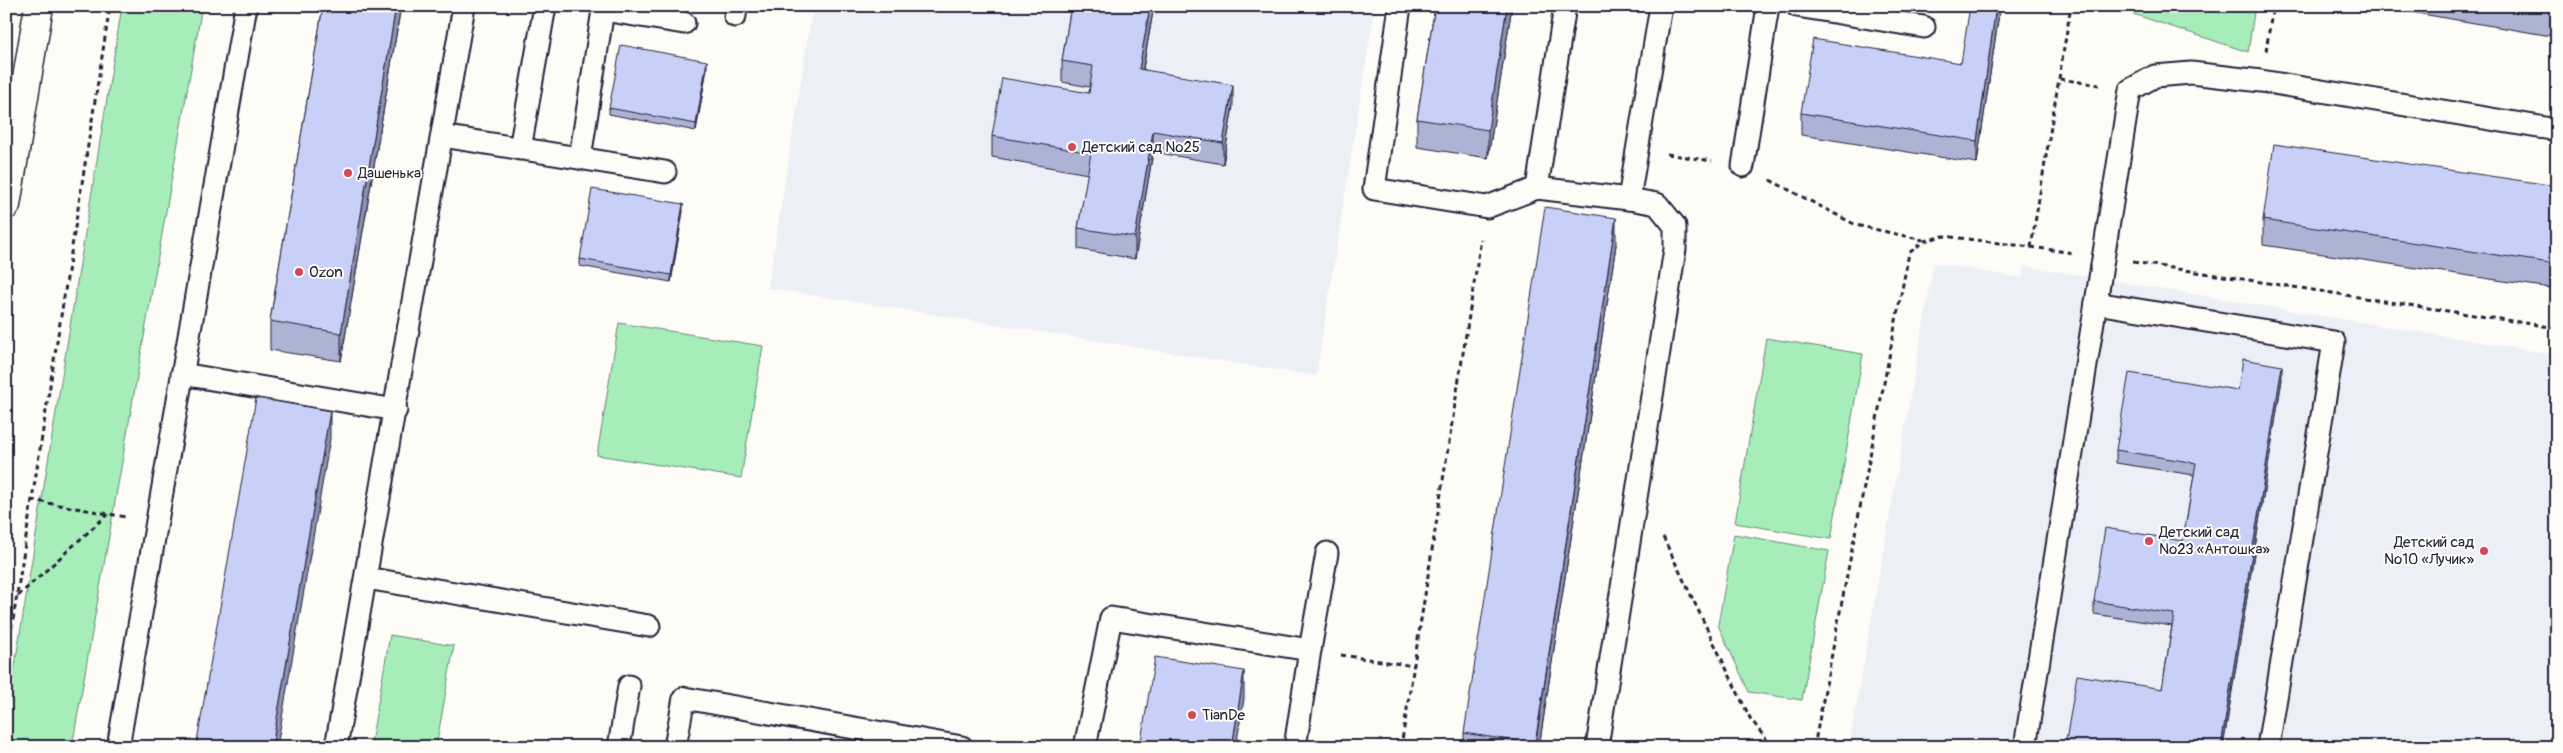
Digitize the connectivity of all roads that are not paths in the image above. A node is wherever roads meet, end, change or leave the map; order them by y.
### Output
1 (39, 6) edge
2 (246, 6) edge
3 (464, 6) edge
4 (545, 6) edge
5 (1400, 6) edge
6 (1565, 6) edge
7 (1661, 6) edge
8 (1768, 6) edge
9 (1797, 6) edge
10 (684, 23) dead end
11 (1924, 27) dead end
12 (2557, 130) edge
13 (442, 136) junction
14 (520, 149) junction
15 (580, 158) junction
16 (1743, 166) road end
17 (665, 172) dead end
18 (1537, 188) junction
19 (1629, 199) junction
20 (6, 205) edge
21 (2096, 303) junction
22 (182, 374) junction
23 (396, 410) junction
24 (1327, 554) dead end
25 (366, 578) junction
26 (649, 626) dead end
27 (1310, 650) junction
28 (629, 686) dead end
29 (118, 747) edge
30 (336, 747) edge
31 (619, 747) edge
32 (675, 747) edge
33 (962, 747) edge
34 (1085, 747) edge
35 (1295, 747) edge
36 (1597, 747) edge
37 (2025, 747) edge
38 (2268, 747) edge

1 - 20 main road
2 - 22 lane
3 - 13 lane
4 - 14 lane
5 - 18 lane
6 - 18 lane
7 - 19 lane
8 - 16 lane
9 - 11 lane
10 - 15 lane
12 - 21 lane
13 - 14 lane
13 - 23 lane
14 - 15 lane
15 - 17 lane
18 - 19 lane
19 - 36 lane
21 - 37 lane
21 - 38 lane
22 - 23 lane
22 - 29 lane
23 - 25 lane
24 - 27 lane
25 - 26 lane
25 - 30 lane
27 - 34 lane
27 - 35 lane
28 - 31 lane
32 - 33 lane

